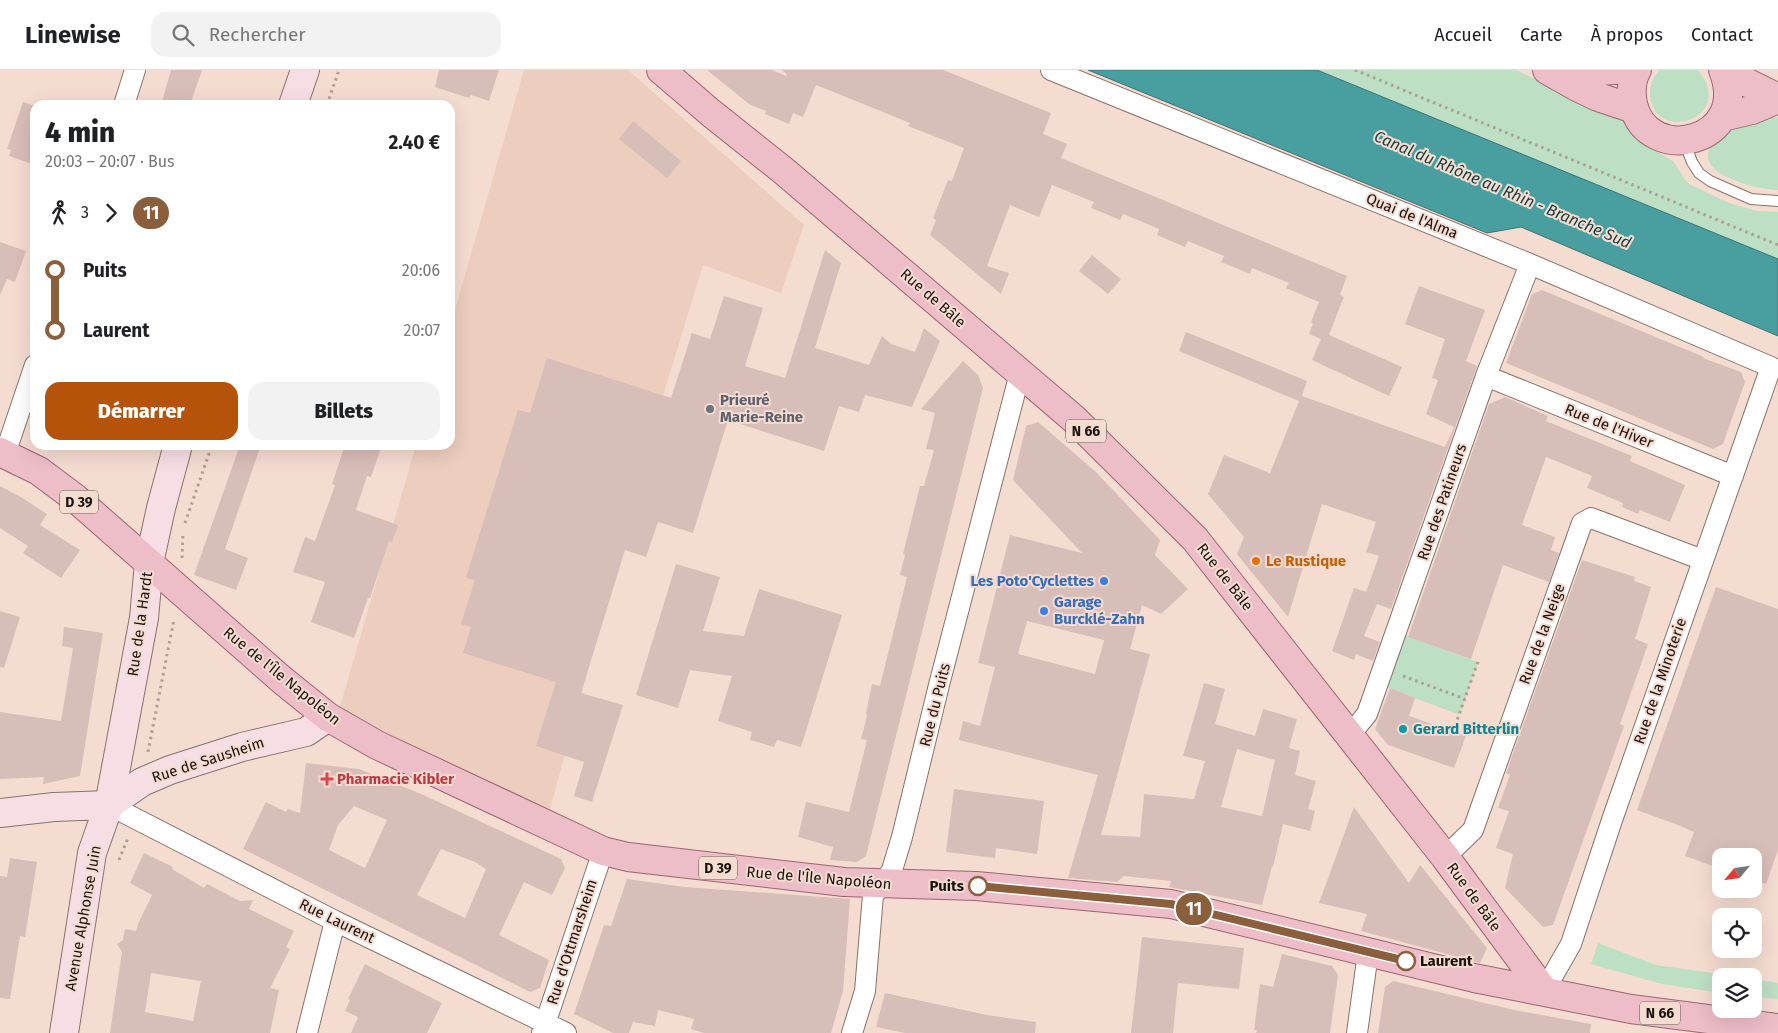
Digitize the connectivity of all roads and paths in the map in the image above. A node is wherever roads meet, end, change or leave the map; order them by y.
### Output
1 (136, 70) edge
2 (305, 70) edge
3 (339, 70) edge
4 (661, 70) edge
5 (1051, 70) edge
6 (1355, 70) edge
7 (1548, 70) edge
8 (1616, 70) edge
9 (1637, 70) edge
10 (1724, 70) edge
11 (1778, 98) edge
12 (126, 100) edge
13 (295, 100) edge
14 (329, 100) edge
15 (1634, 109) junction
16 (1722, 117) junction
17 (1684, 141) junction
18 (1778, 201) edge
19 (1778, 245) edge
20 (1530, 264) junction
21 (1771, 367) joint
22 (1020, 373) junction
23 (1486, 376) junction
24 (30, 378) edge
25 (177, 450) edge
26 (2, 453) edge
27 (1733, 476) junction
28 (1703, 560) junction
29 (149, 563) junction
30 (1478, 662) dead end
31 (1383, 669) junction
32 (1465, 700) junction
33 (328, 717) junction
34 (1349, 736) junction
35 (1504, 740) junction
36 (110, 805) junction
37 (0, 813) edge
38 (603, 851) junction
39 (1445, 857) junction
40 (884, 884) junction
41 (335, 921) junction
42 (1368, 953) junction
43 (1544, 991) junction
44 (544, 1028) edge
45 (1778, 1028) edge
46 (64, 1033) edge
47 (307, 1033) edge
48 (566, 1033) edge
49 (852, 1033) edge
50 (1357, 1033) edge

1 - 12 street
2 - 13 main road
3 - 14 path
4 - 22 main road, Rue de Bâle / N 66
5 - 20 street, Quai de l'Alma
6 - 19 path
7 - 8 main road
7 - 15 main road
9 - 15 main road
10 - 11 main road
10 - 16 main road
11 - 16 main road
15 - 17 main road
16 - 17 main road
17 - 18 lane
20 - 21 street, Quai de l'Alma
20 - 23 street, Rue des Patineurs
21 - 27 street, Rue de la Minoterie
22 - 34 main road, Rue de Bâle / N 66
22 - 40 street, Rue du Puits
23 - 27 street, Rue de l'Hiver
23 - 31 street, Rue des Patineurs
24 - 26 street
25 - 29 main road, Rue de la Hardt
26 - 29 main road, Rue de l'Île Napoléon / D 39
27 - 28 street, Rue de la Minoterie
28 - 35 street, Rue de la Neige
28 - 43 street, Rue de la Minoterie
29 - 33 main road, Rue de l'Île Napoléon / D 39
29 - 36 main road, Rue de la Hardt
30 - 32 path
31 - 32 path
31 - 34 street, Rue des Patineurs
32 - 35 path
33 - 36 main road, Rue de Sausheim
33 - 38 main road, Rue de l'Île Napoléon / D 39
34 - 39 main road, Rue de Bâle / N 66
35 - 39 street, Rue de la Neige
36 - 37 main road
36 - 41 street, Rue Laurent
36 - 46 main road, Avenue Alphonse Juin
38 - 40 main road, Rue de l'Île Napoléon / D 39
38 - 44 street, Rue d'Ottmarsheim
39 - 43 main road, Rue de Bâle / N 66
40 - 42 main road, Rue de l'Île Napoléon / D 39
40 - 49 street, Rue du Puits
41 - 44 street, Rue Laurent
41 - 47 street
42 - 43 main road, Rue de l'Île Napoléon / D 39
42 - 50 street
43 - 45 main road, N 66
44 - 48 street, Rue Laurent

